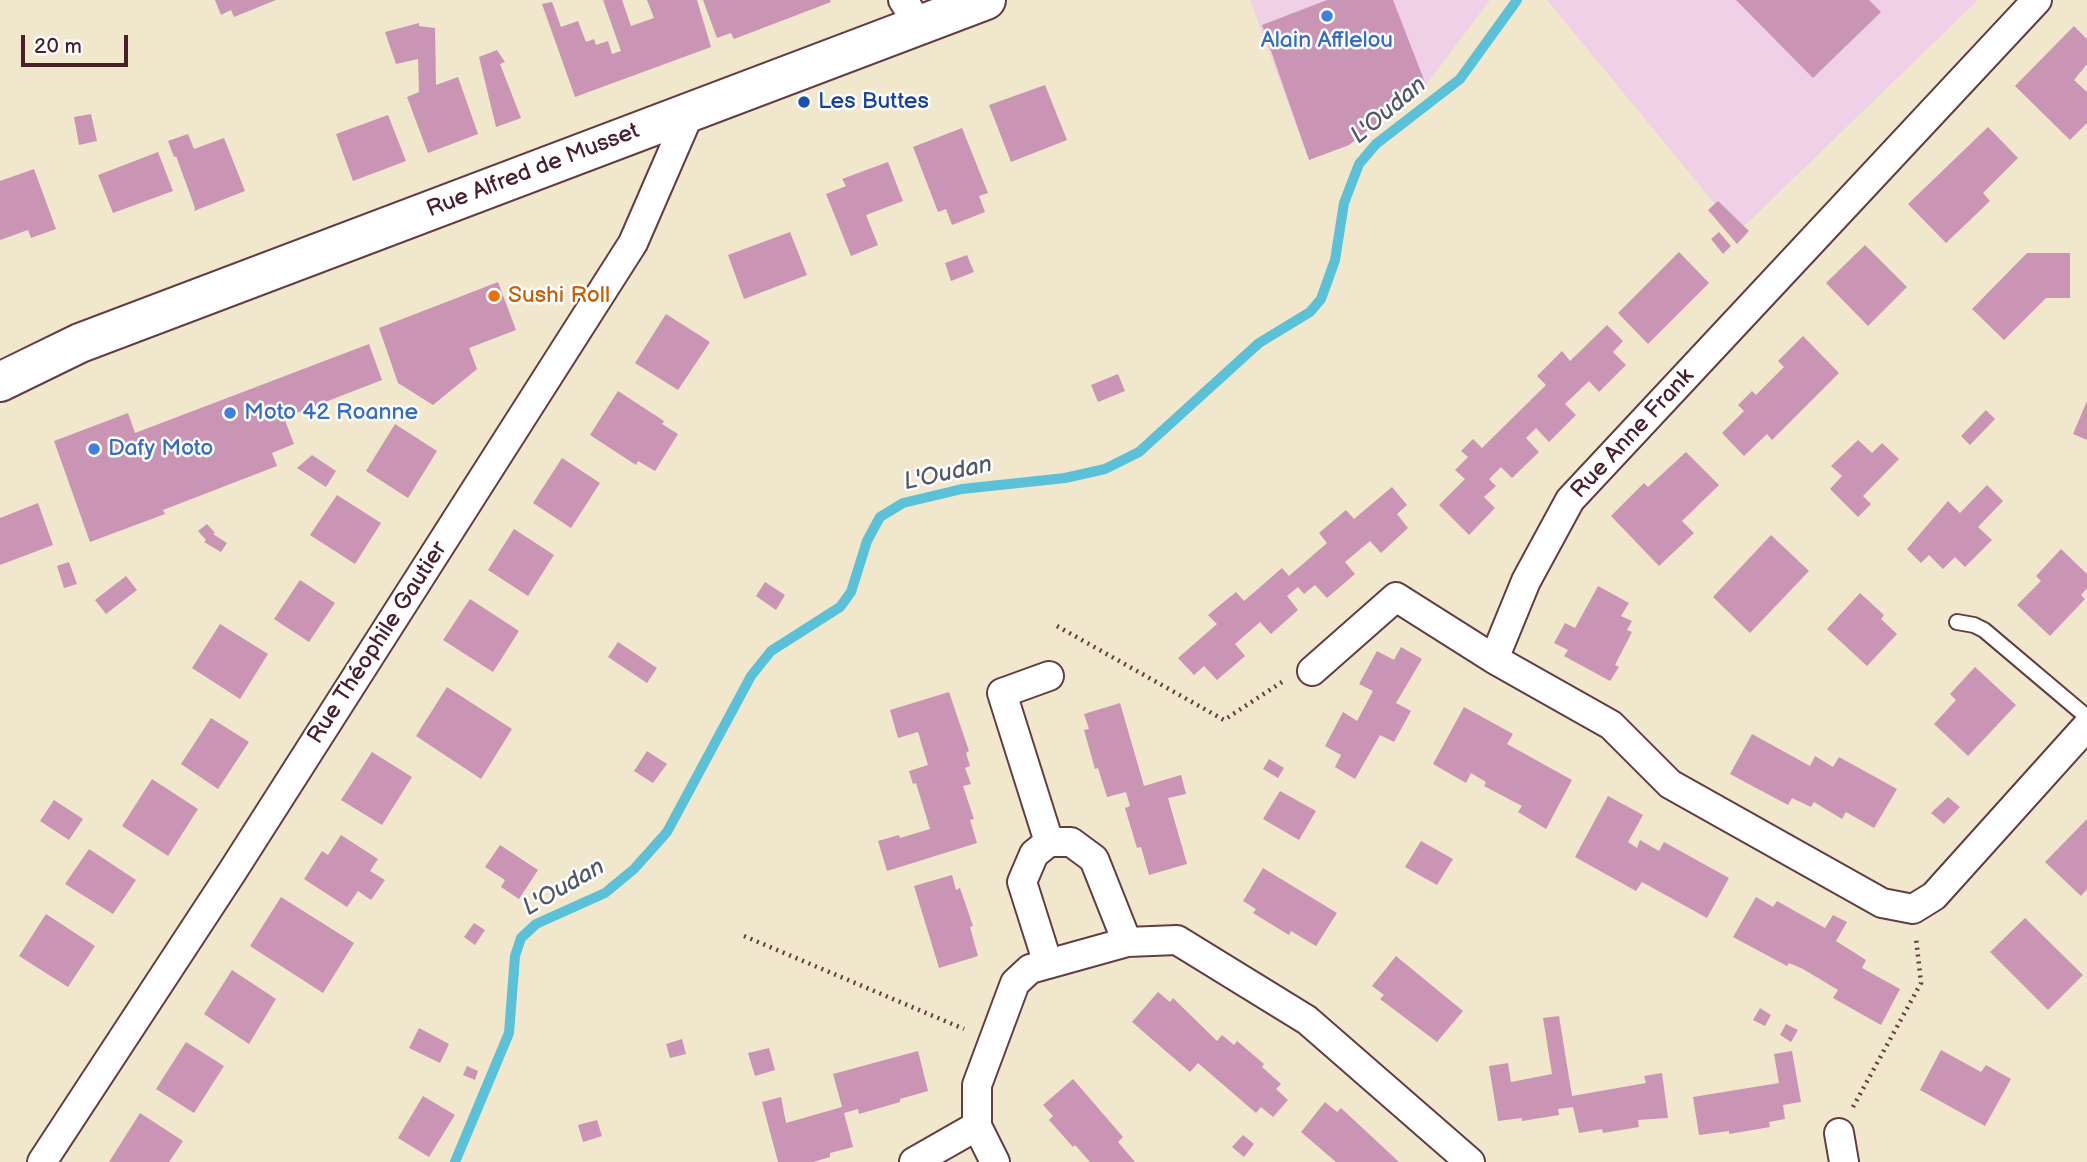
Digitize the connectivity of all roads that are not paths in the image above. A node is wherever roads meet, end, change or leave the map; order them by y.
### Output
1 (986, 0) edge
2 (2037, 0) edge
3 (911, 13) edge
4 (690, 112) junction
5 (80, 343) junction
6 (0, 359) edge
7 (0, 382) edge
8 (1957, 622) dead end
9 (1494, 659) junction
10 (1312, 671) road end
11 (1049, 676) dead end
12 (2087, 717) edge
13 (2087, 726) edge
14 (1049, 842) junction
15 (1127, 942) junction
16 (1048, 964) junction
17 (977, 1126) junction
18 (1839, 1133) road end
19 (42, 1162) edge
20 (914, 1162) edge
21 (995, 1162) edge
22 (1470, 1162) edge
23 (1844, 1162) edge

1 - 3 main road, Rue Alfred de Musset
2 - 9 street, Rue Anne Frank
3 - 4 main road, Rue Alfred de Musset
4 - 5 main road, Rue Alfred de Musset
4 - 19 street, Rue Théophile Gautier
5 - 6 main road, Rue Alfred de Musset
5 - 7 main road, Rue Alfred de Musset
8 - 12 lane
9 - 10 street
9 - 13 street
11 - 14 street
14 - 15 street
14 - 16 street
15 - 16 street
15 - 22 street
16 - 17 street
17 - 20 street
17 - 21 street
18 - 23 street

